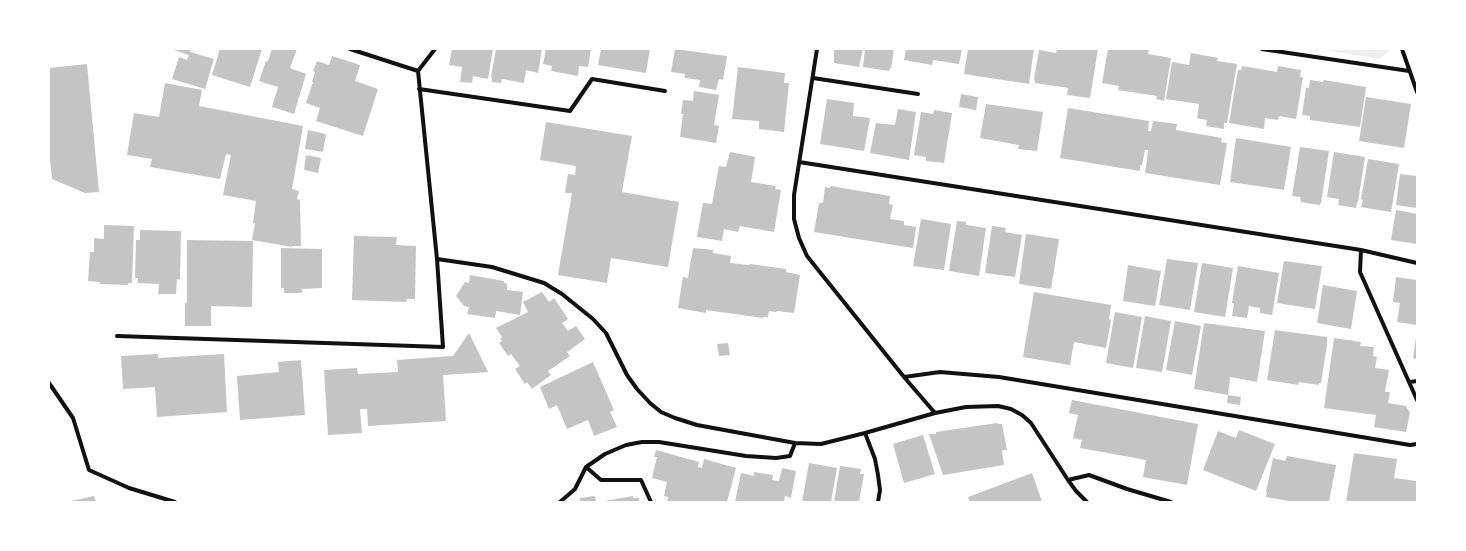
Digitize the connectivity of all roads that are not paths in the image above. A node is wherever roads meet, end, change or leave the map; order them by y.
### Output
1 (350, 49) edge
2 (435, 49) edge
3 (817, 49) edge
4 (1262, 49) edge
5 (1402, 49) edge
6 (1409, 70) junction
7 (418, 71) junction
8 (812, 78) junction
9 (419, 89) junction
10 (665, 91) dead end
11 (1417, 92) edge
12 (918, 94) dead end
13 (799, 162) junction
14 (1362, 250) junction
15 (437, 260) junction
16 (1417, 263) edge
17 (117, 336) dead end
18 (904, 377) junction
19 (1417, 381) edge
20 (1410, 382) junction
21 (49, 383) edge
22 (1417, 400) edge
23 (935, 413) junction
24 (865, 433) junction
25 (795, 443) junction
26 (1417, 444) edge
27 (586, 467) junction
28 (1068, 480) junction
29 (175, 502) edge
30 (560, 502) edge
31 (651, 502) edge
32 (878, 502) edge
33 (1087, 502) edge
34 (1171, 502) edge

1 - 7 street
2 - 7 street
3 - 8 street
4 - 6 street
5 - 6 street
6 - 11 street
7 - 9 street
8 - 12 street
8 - 13 street
9 - 10 street
9 - 15 street
13 - 14 street
13 - 18 street
14 - 16 street
14 - 20 street
15 - 17 street
15 - 25 street
18 - 23 street
18 - 26 street
19 - 20 street
20 - 22 street
21 - 29 street
23 - 24 street
23 - 28 street
24 - 25 street
24 - 32 street
25 - 27 street
27 - 30 street
27 - 31 street
28 - 33 street
28 - 34 street

